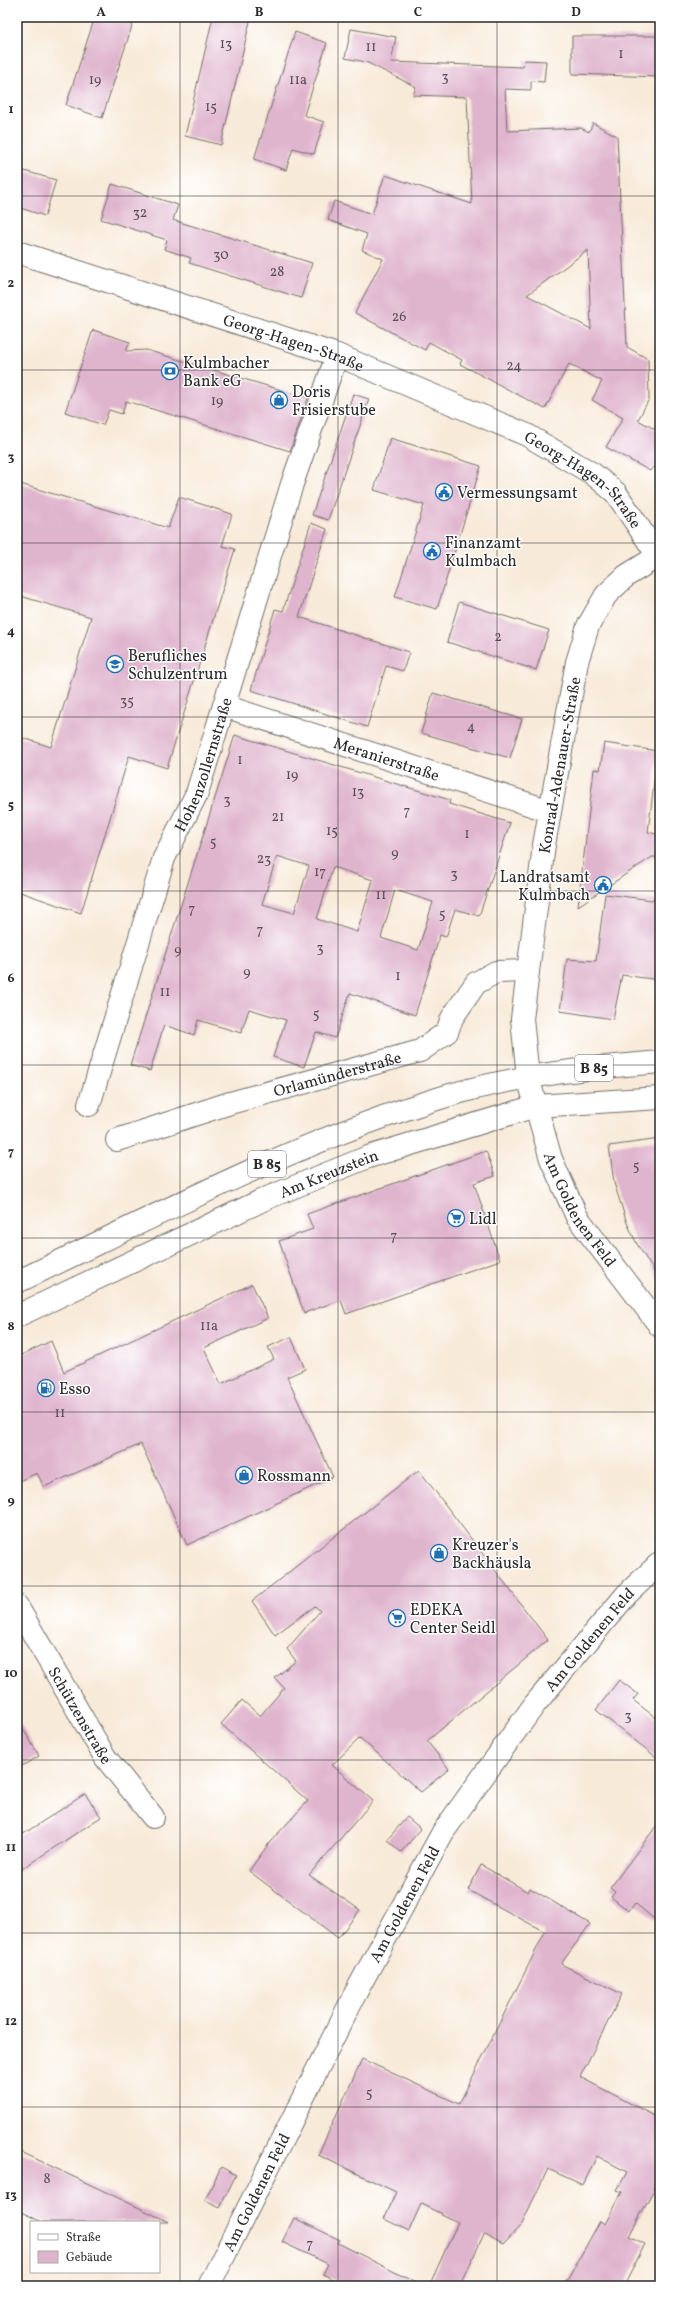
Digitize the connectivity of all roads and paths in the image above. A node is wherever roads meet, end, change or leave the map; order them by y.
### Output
1 (17, 252) edge
2 (337, 355) junction
3 (659, 556) edge
4 (224, 706) junction
5 (550, 811) junction
6 (528, 971) junction
7 (660, 1062) edge
8 (528, 1077) junction
9 (660, 1098) edge
10 (89, 1105) dead end
11 (536, 1106) junction
12 (117, 1140) dead end
13 (17, 1282) edge
14 (17, 1316) edge
15 (660, 1326) edge
16 (660, 1562) edge
17 (17, 1606) edge
18 (153, 1817) dead end
19 (209, 2286) edge

1 - 2 street, Georg-Hagen-Straße
2 - 3 street, Georg-Hagen-Straße
2 - 4 street, Hohenzollernstraße
3 - 5 street, Konrad-Adenauer-Straße
4 - 5 street, Meranierstraße
4 - 10 street, Hohenzollernstraße
5 - 6 street, Konrad-Adenauer-Straße
6 - 8 street, Konrad-Adenauer-Straße
6 - 12 street, Orlamünderstraße
7 - 8 street, Am Kreuzstein / B 85
8 - 11 street, Am Goldenen Feld
8 - 13 street, Am Kreuzstein / B 85
9 - 11 street, Am Kreuzstein / B 85
11 - 14 street, Am Kreuzstein / B 85
11 - 15 street, Am Goldenen Feld
16 - 19 street, Am Goldenen Feld
17 - 18 street, Schützenstraße

